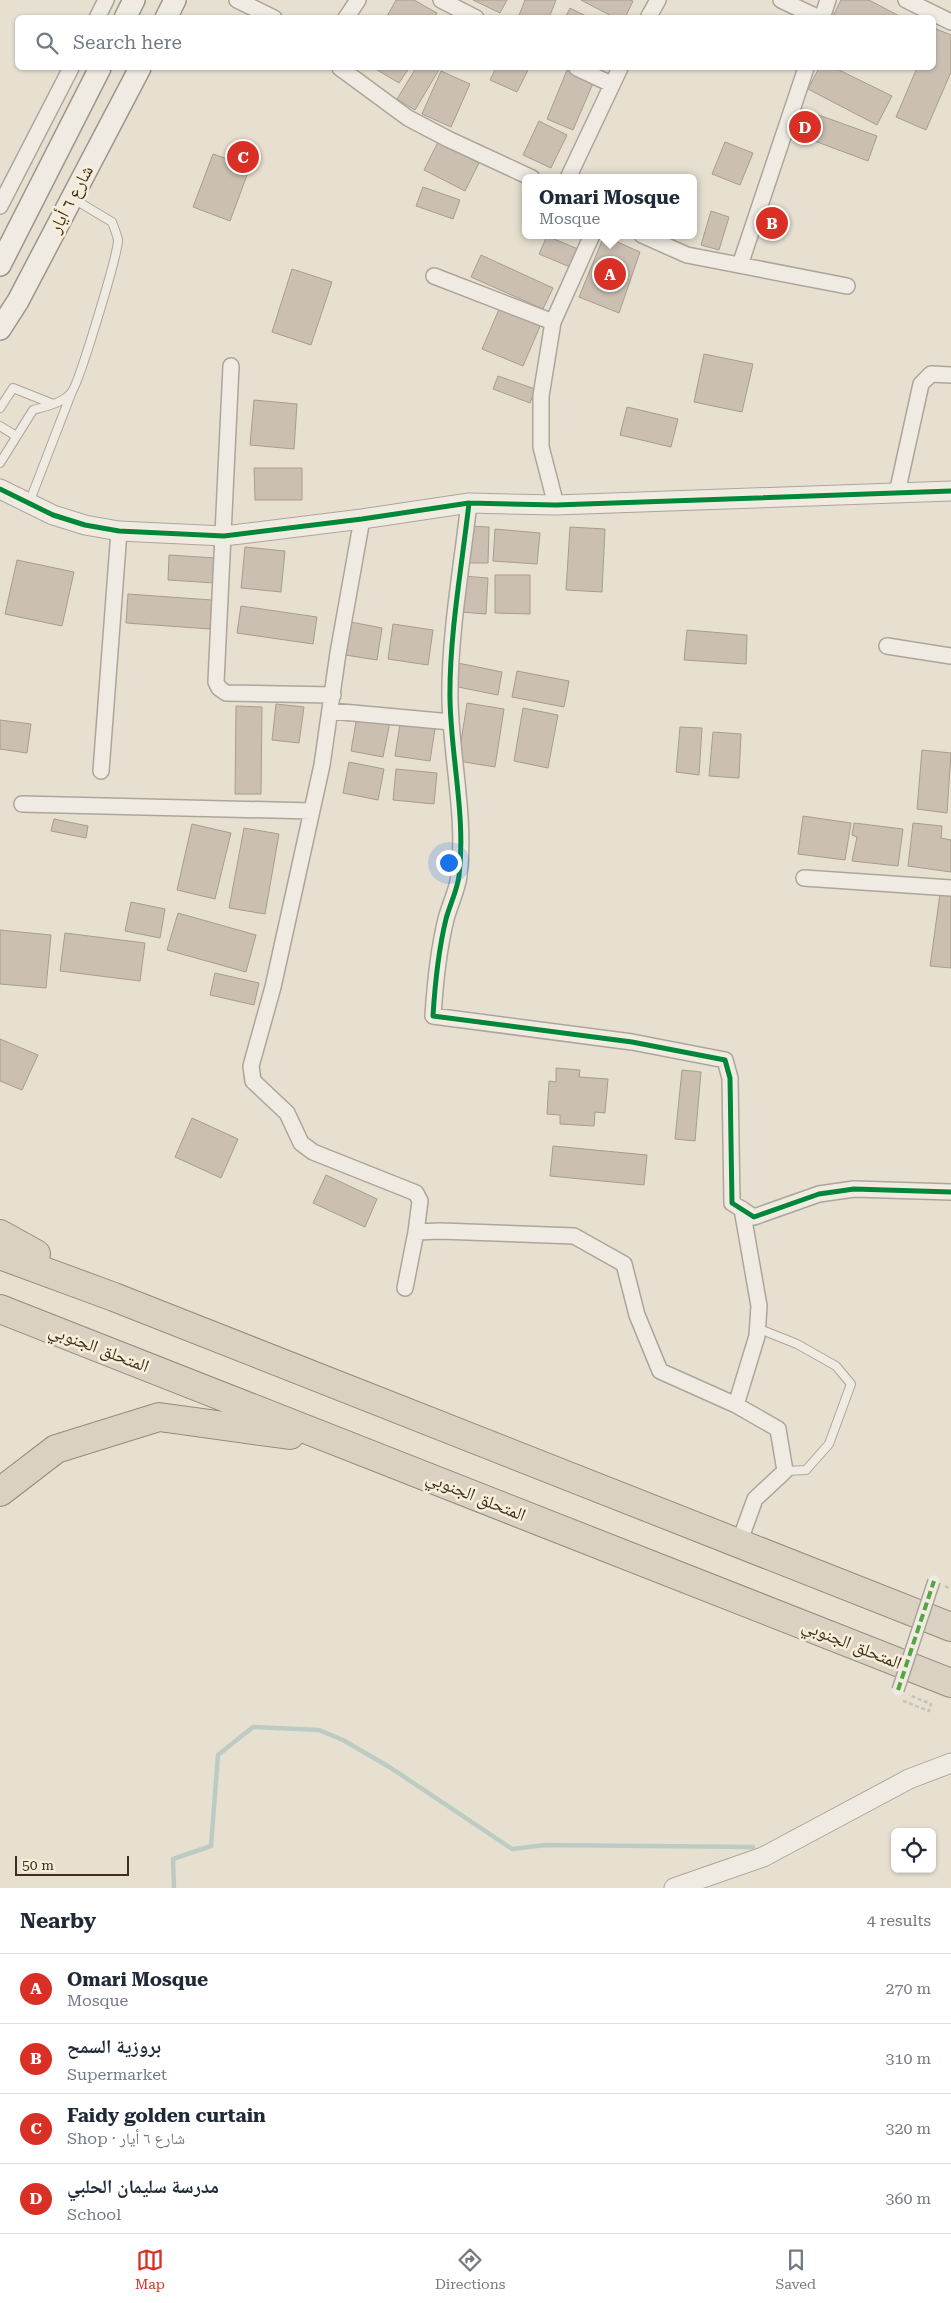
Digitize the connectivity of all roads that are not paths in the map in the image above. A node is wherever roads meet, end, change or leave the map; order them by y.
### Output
1 (106, 0) edge
2 (134, 0) edge
3 (175, 0) edge
4 (237, 0) edge
5 (358, 0) edge
6 (441, 0) edge
7 (657, 0) edge
8 (781, 0) edge
9 (828, 0) edge
10 (906, 0) edge
11 (98, 15) edge
12 (127, 15) edge
13 (168, 15) edge
14 (268, 15) edge
15 (348, 15) edge
16 (470, 15) edge
17 (650, 15) edge
18 (814, 15) edge
19 (822, 15) edge
20 (951, 22) edge
21 (70, 70) edge
22 (99, 70) edge
23 (139, 70) edge
24 (343, 70) edge
25 (581, 70) edge
26 (619, 70) edge
27 (805, 70) edge
28 (611, 84) junction
29 (523, 174) edge
30 (570, 174) edge
31 (72, 198) junction
32 (0, 206) edge
33 (590, 239) edge
34 (651, 239) edge
35 (0, 265) edge
36 (740, 265) junction
37 (434, 276) dead end
38 (847, 286) dead end
39 (553, 322) junction
40 (0, 329) edge
41 (232, 366) dead end
42 (951, 375) edge
43 (71, 394) junction
44 (53, 404) junction
45 (0, 408) edge
46 (0, 426) edge
47 (16, 436) junction
48 (0, 464) edge
49 (0, 489) edge
50 (951, 491) edge
51 (897, 494) junction
52 (29, 503) junction
53 (468, 503) junction
54 (556, 505) junction
55 (362, 519) junction
56 (119, 531) junction
57 (224, 536) junction
58 (888, 646) dead end
59 (951, 656) edge
60 (333, 695) junction
61 (331, 711) junction
62 (451, 722) junction
63 (101, 771) dead end
64 (22, 804) dead end
65 (312, 811) junction
66 (804, 878) dead end
67 (951, 888) edge
68 (951, 1192) edge
69 (742, 1209) junction
70 (416, 1232) junction
71 (0, 1234) edge
72 (0, 1255) edge
73 (405, 1288) dead end
74 (114, 1297) junction
75 (0, 1309) edge
76 (757, 1328) junction
77 (736, 1405) junction
78 (342, 1443) junction
79 (785, 1471) junction
80 (0, 1492) edge
81 (739, 1543) junction
82 (934, 1581) dead end
83 (951, 1627) edge
84 (951, 1683) edge
85 (898, 1695) road end
86 (951, 1763) edge
87 (674, 1888) edge

1 - 11 street
2 - 12 main road
3 - 13 main road
4 - 14 street
5 - 15 street
6 - 16 street
7 - 17 street
8 - 18 street
9 - 19 street
10 - 20 street
21 - 32 street
22 - 35 main road, شارع ٦ أيار
23 - 31 main road, شارع ٦ أيار
24 - 29 street
25 - 28 street
26 - 28 street
27 - 36 street
28 - 30 street
31 - 40 main road, شارع ٦ أيار
31 - 43 lane
33 - 39 street
34 - 36 street
36 - 38 street
37 - 39 street
39 - 54 street
41 - 57 street
42 - 51 street
43 - 44 lane
43 - 52 lane
44 - 45 lane
44 - 47 lane
46 - 47 lane
47 - 48 lane
49 - 52 street
50 - 51 street
51 - 54 street
52 - 56 street
53 - 54 street
53 - 55 street
53 - 62 street
55 - 57 street
55 - 60 street
56 - 57 street
56 - 63 street
57 - 60 street
58 - 59 street
60 - 61 street
61 - 62 street
61 - 65 street
62 - 69 street
64 - 65 street
65 - 70 street
66 - 67 street
68 - 69 street
69 - 76 street
70 - 73 street
70 - 77 street
71 - 74 highway
72 - 74 highway
74 - 81 highway
75 - 78 highway, المتحلق الجنوبي
76 - 77 street
76 - 79 lane
77 - 79 street
78 - 80 highway
78 - 84 highway, المتحلق الجنوبي
79 - 81 street
81 - 83 highway
82 - 85 street, bridge
86 - 87 street

